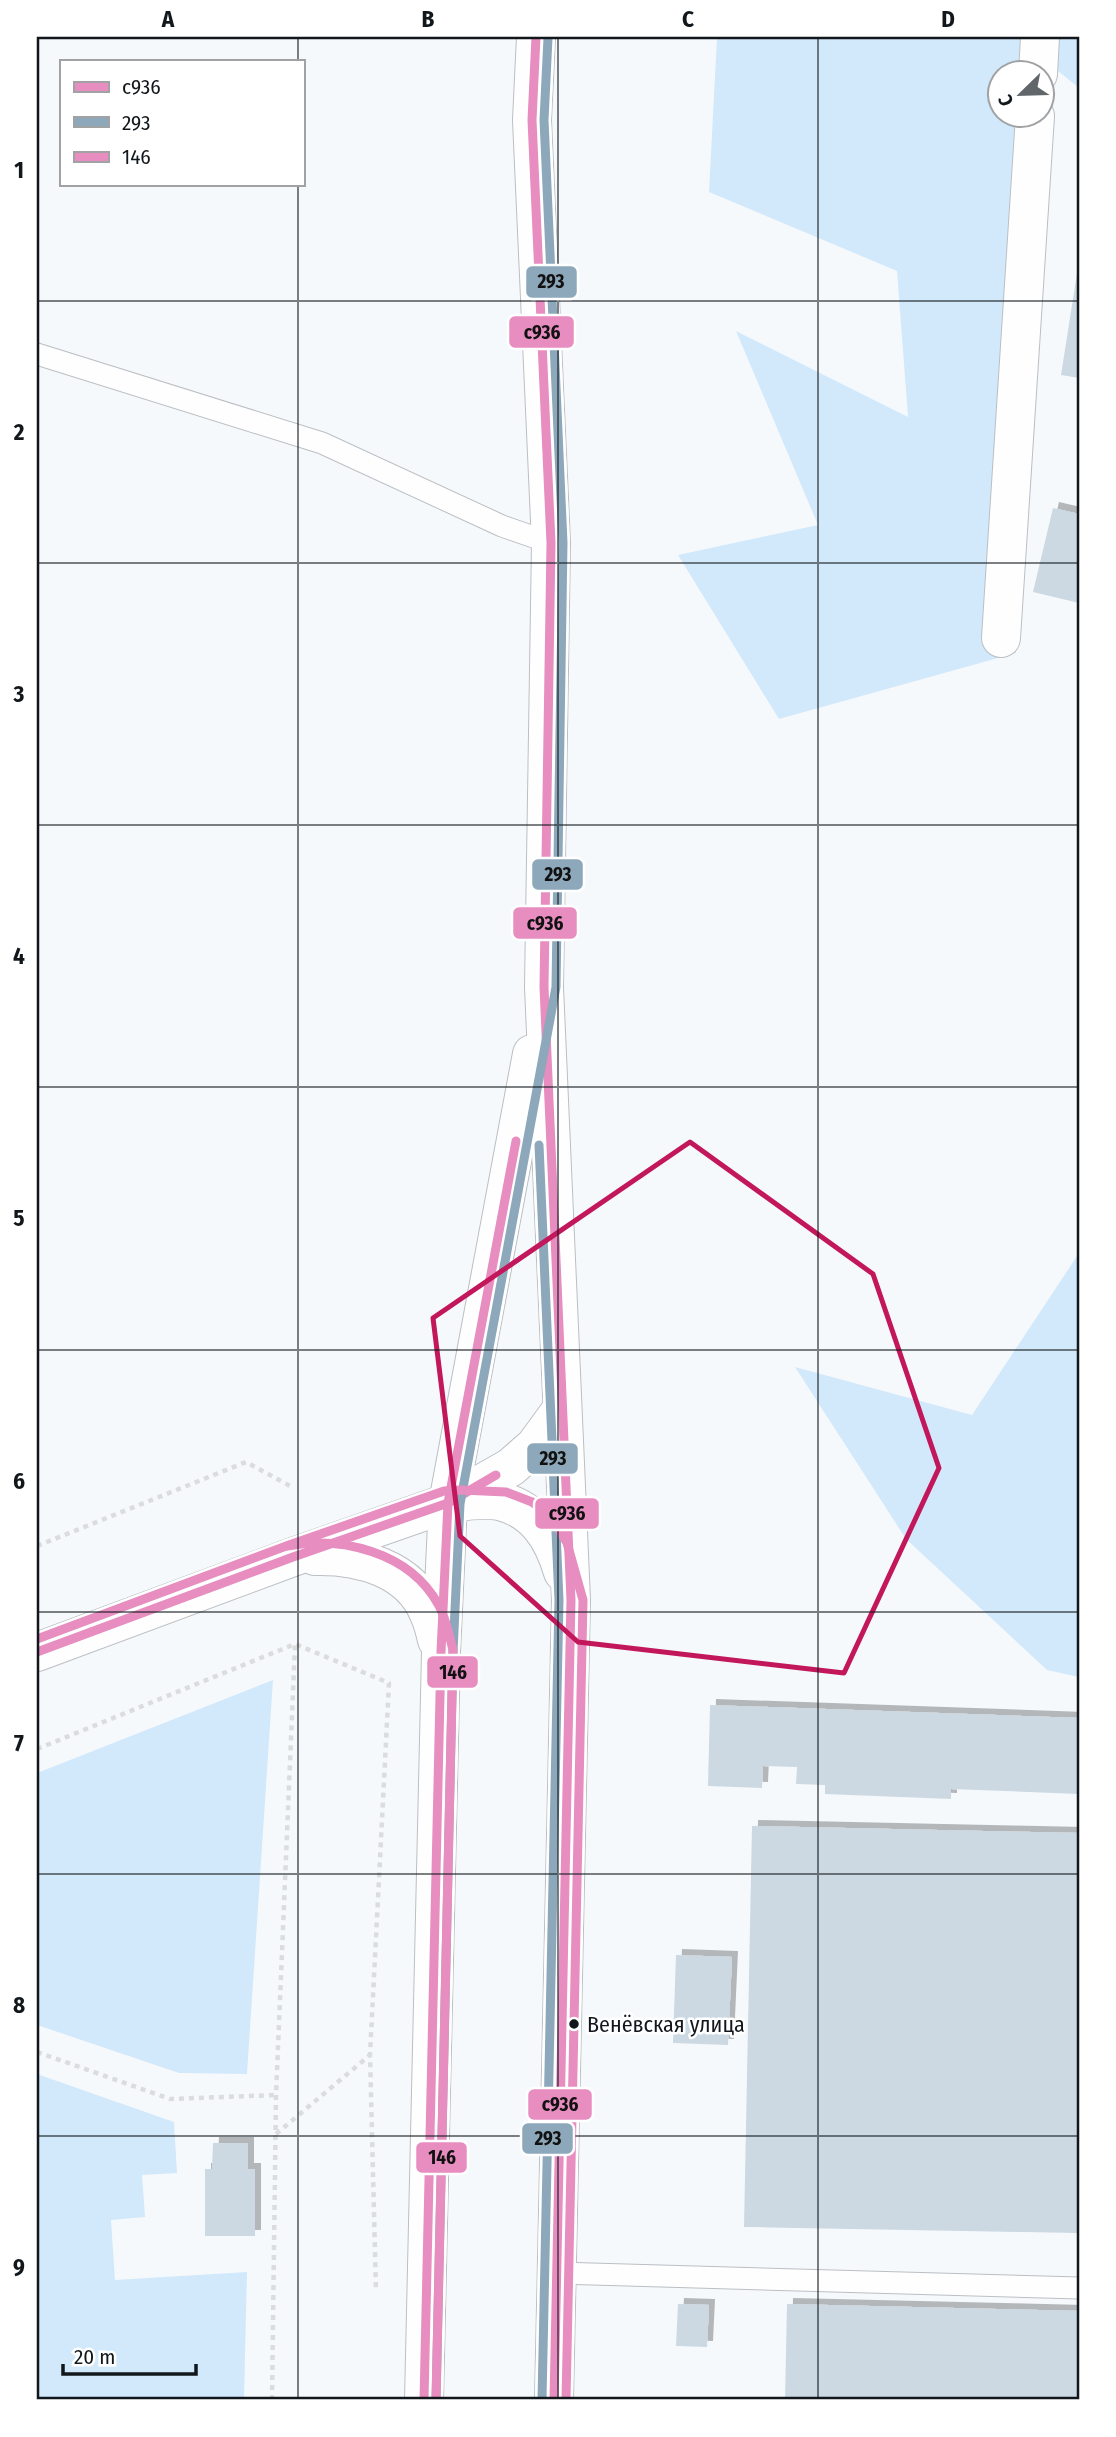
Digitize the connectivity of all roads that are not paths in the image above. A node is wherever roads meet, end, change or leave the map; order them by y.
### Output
1 (536, 37) edge
2 (1040, 37) edge
3 (1039, 60) edge
4 (1034, 130) edge
5 (37, 354) edge
6 (551, 543) junction
7 (1001, 638) dead end
8 (544, 986) junction
9 (562, 1409) junction
10 (448, 1503) junction
11 (293, 1557) junction
12 (571, 1600) junction
13 (441, 1652) junction
14 (37, 1653) edge
15 (557, 2273) junction
16 (1079, 2288) edge
17 (424, 2400) edge
18 (554, 2400) edge

1 - 6 street
2 - 3 street
4 - 7 street
5 - 6 lane
6 - 8 street
8 - 9 street
8 - 10 street
9 - 10 street
9 - 12 street
10 - 11 street
10 - 12 street
10 - 13 street
11 - 13 street
11 - 14 street
12 - 15 street
13 - 17 street
15 - 16 lane
15 - 18 street

